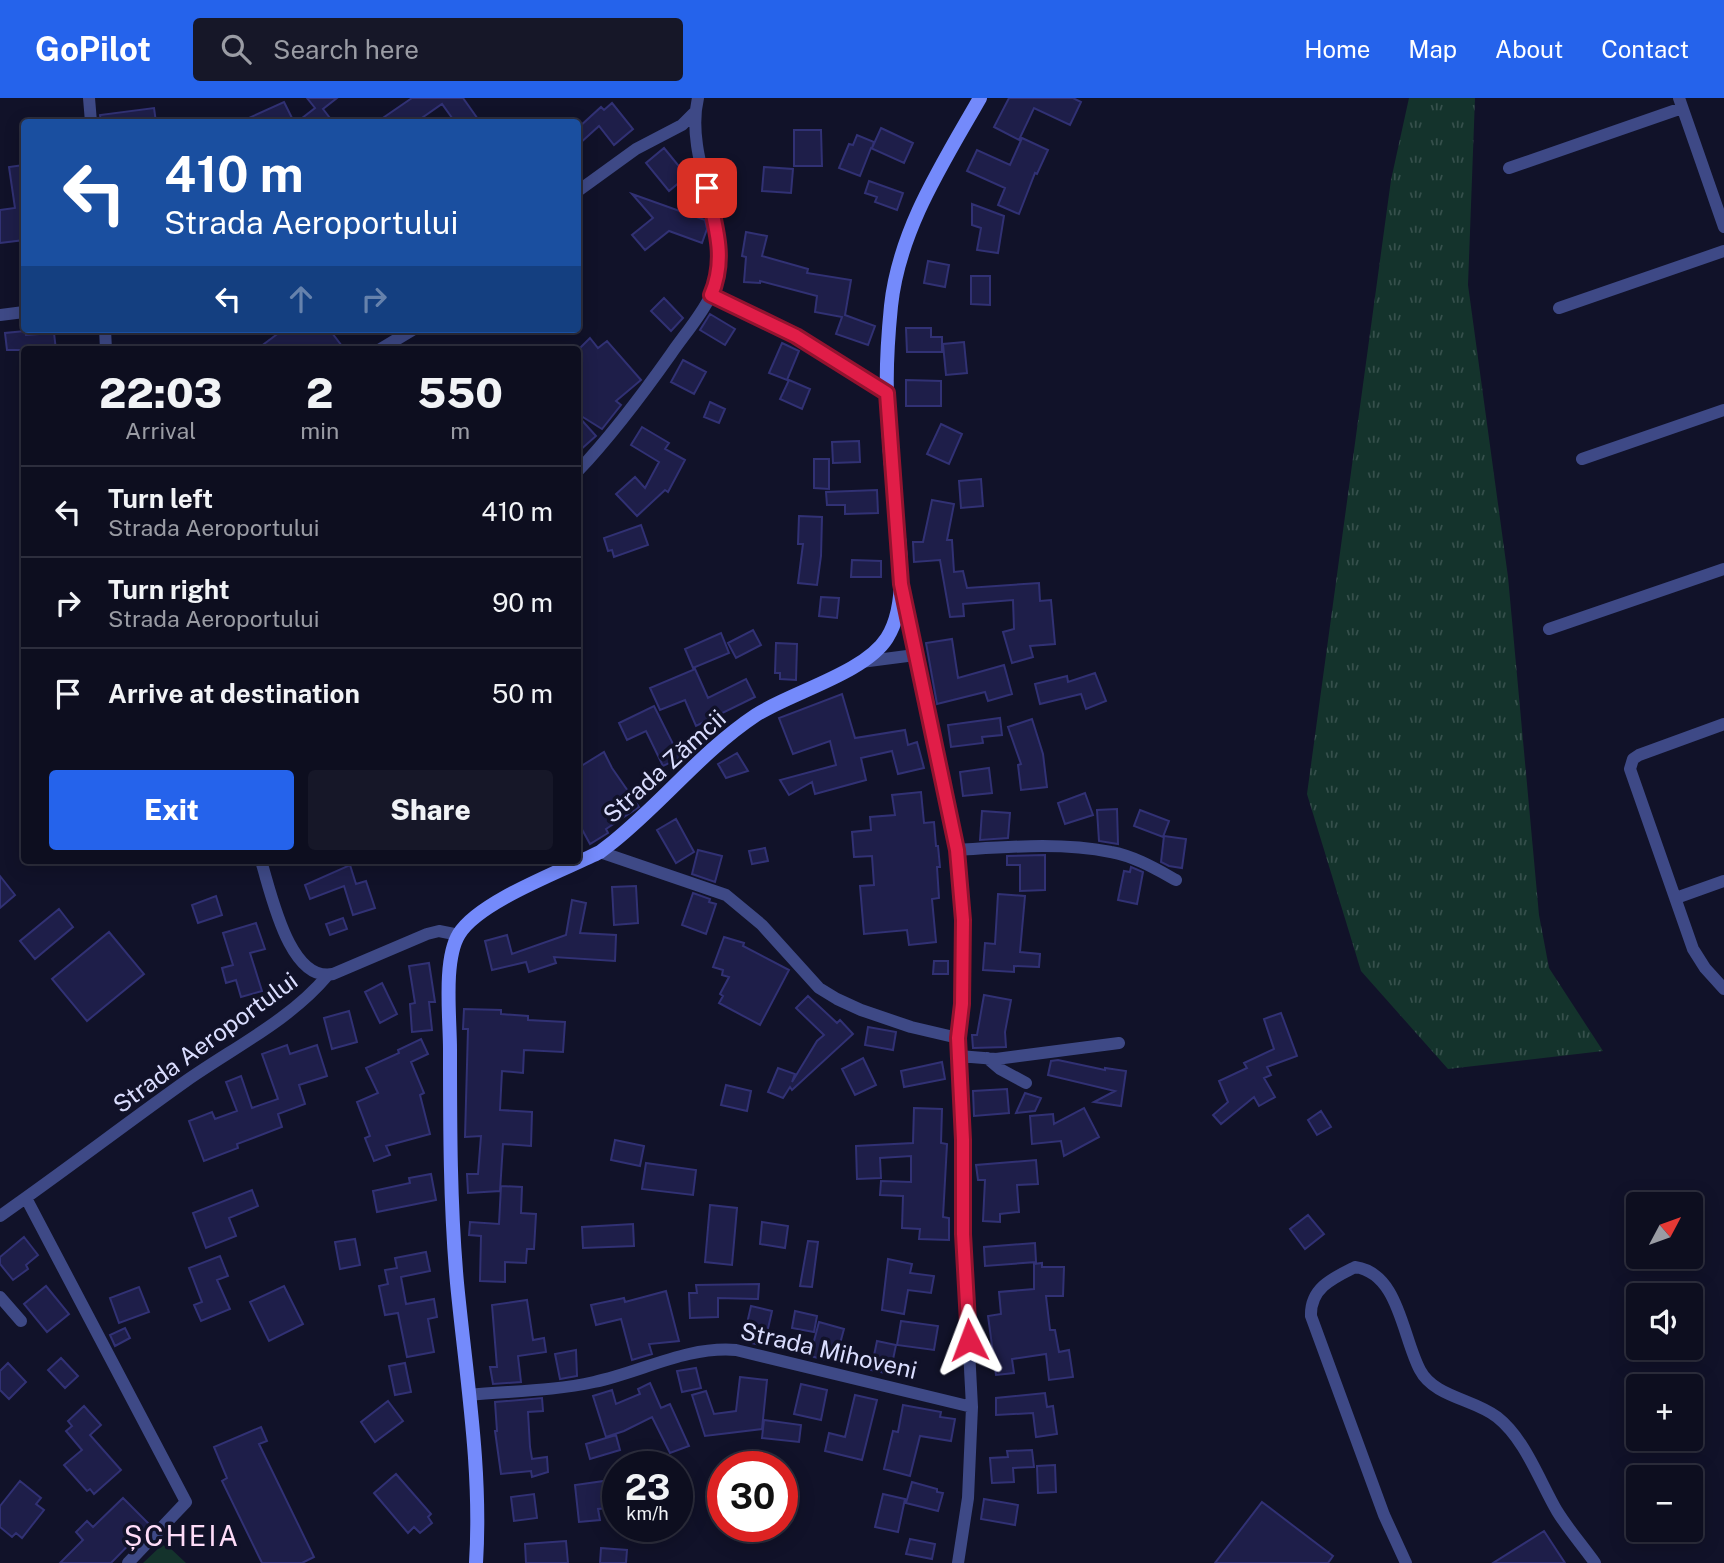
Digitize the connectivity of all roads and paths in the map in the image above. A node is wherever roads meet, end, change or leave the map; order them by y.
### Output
1 (89, 98) edge
2 (698, 98) edge
3 (980, 98) edge
4 (1681, 103) edge
5 (694, 113) junction
6 (91, 119) edge
7 (1509, 168) dead end
8 (581, 189) edge
9 (1724, 227) edge
10 (1724, 251) edge
11 (711, 295) junction
12 (1559, 308) dead end
13 (21, 313) edge
14 (0, 315) edge
15 (407, 333) edge
16 (386, 346) edge
17 (887, 393) junction
18 (1724, 410) edge
19 (1581, 459) dead end
20 (581, 468) edge
21 (1724, 569) edge
22 (901, 584) junction
23 (1549, 629) dead end
24 (915, 655) junction
25 (861, 662) junction
26 (1724, 724) edge
27 (957, 850) junction
28 (600, 852) junction
29 (581, 861) edge
30 (262, 864) edge
31 (575, 864) edge
32 (1176, 880) dead end
33 (1724, 881) edge
34 (1676, 898) junction
35 (458, 935) junction
36 (327, 976) junction
37 (1724, 989) edge
38 (958, 1038) junction
39 (1119, 1042) dead end
40 (959, 1056) junction
41 (987, 1058) junction
42 (1026, 1083) dead end
43 (26, 1198) junction
44 (0, 1216) edge
45 (0, 1297) edge
46 (22, 1321) dead end
47 (469, 1395) junction
48 (972, 1407) junction
49 (128, 1563) edge
50 (476, 1563) edge
51 (958, 1563) edge
52 (1406, 1563) edge
53 (1595, 1563) edge

1 - 6 street
2 - 5 street
3 - 17 main road, Strada Zămcii
4 - 7 street
4 - 9 street
5 - 8 street
5 - 11 street
10 - 12 street
11 - 17 street
11 - 20 street
13 - 14 street
15 - 16 street
17 - 22 main road, Strada Zămcii
18 - 19 street
21 - 23 street
22 - 24 street, Strada Zămcii
22 - 25 main road, Strada Zămcii
24 - 25 street
24 - 27 street, Strada Zămcii
25 - 28 main road, Strada Zămcii
26 - 34 street
27 - 32 street
27 - 38 street, Strada Zămcii
28 - 29 main road, Strada Zămcii
28 - 38 street
30 - 36 street, Strada Aeroportului
31 - 35 main road, Strada Zămcii
33 - 34 street
34 - 37 street
35 - 36 street
35 - 47 main road
36 - 43 street, Strada Aeroportului
38 - 40 street, Strada Zămcii
39 - 41 street
40 - 41 street
40 - 48 street, Strada Zămcii
41 - 42 street
43 - 44 street, Strada Aeroportului
43 - 49 street
45 - 46 street
47 - 48 street, Strada Mihoveni
47 - 50 main road
48 - 51 street, Strada Zămcii
52 - 53 street

